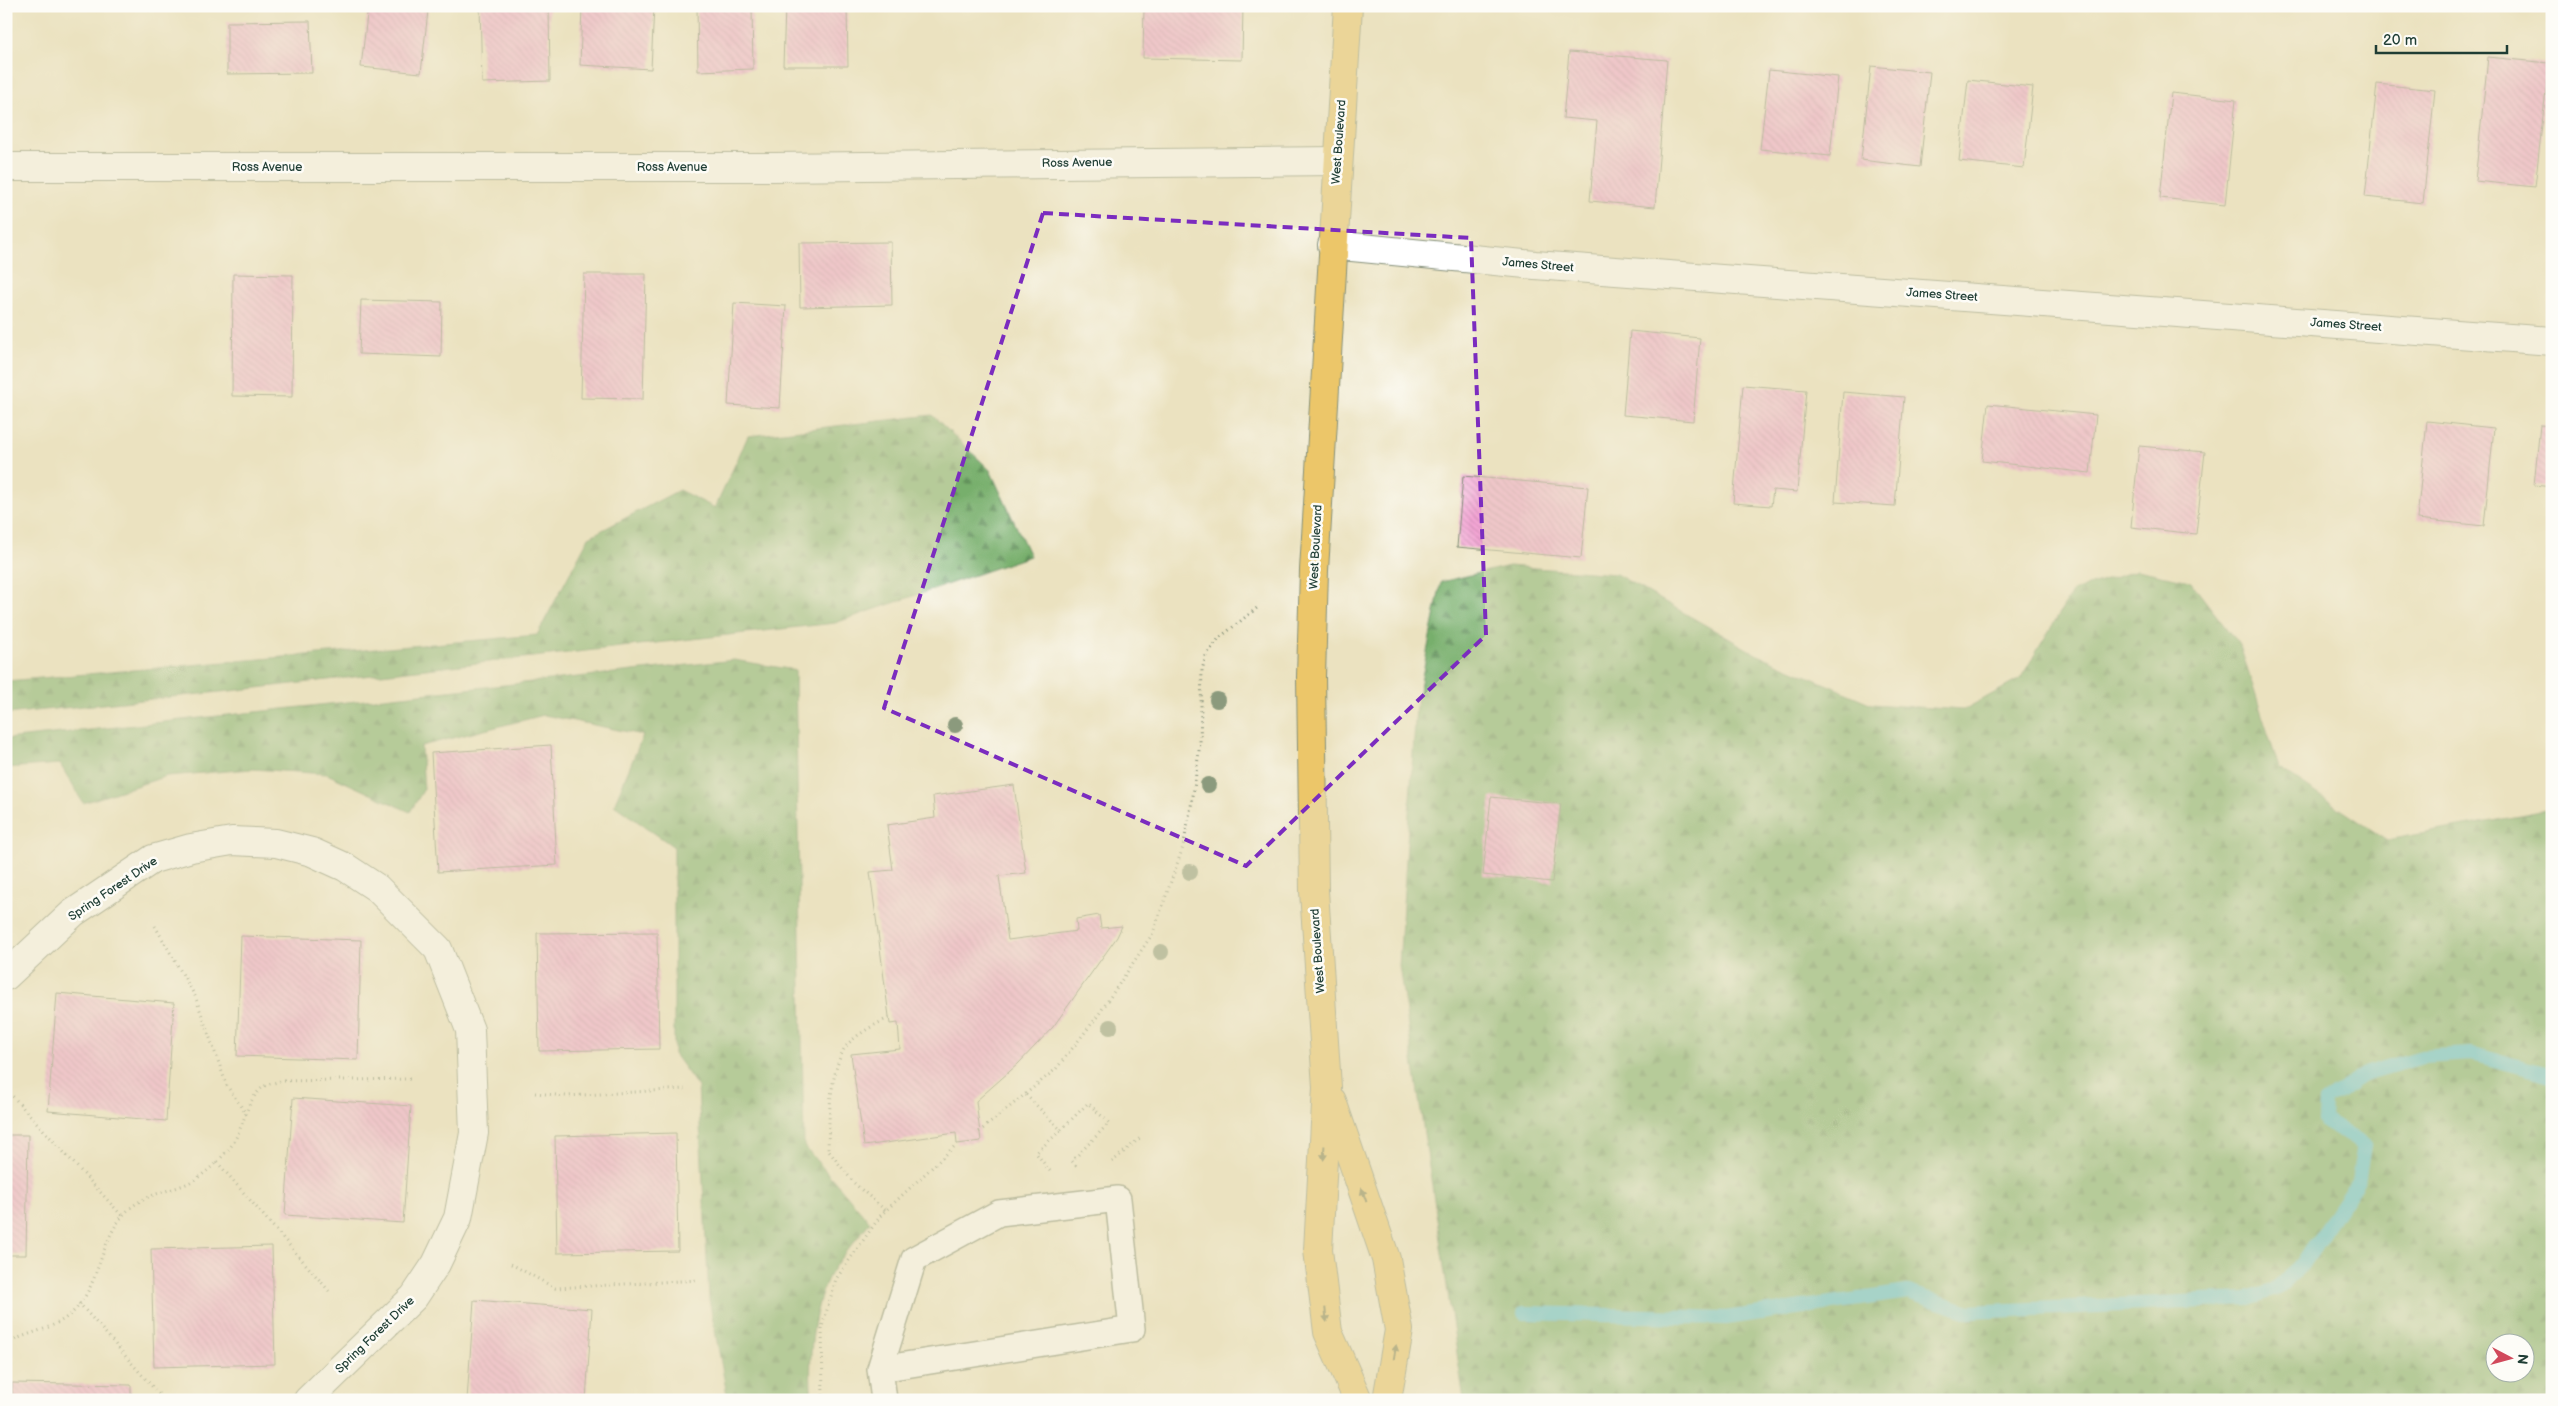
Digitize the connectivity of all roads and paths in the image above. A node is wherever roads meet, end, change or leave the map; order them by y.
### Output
1 (1348, 6) edge
2 (1338, 161) junction
3 (6, 167) edge
4 (1332, 245) junction
5 (2552, 341) edge
6 (1257, 608) dead end
7 (155, 926) dead end
8 (6, 976) edge
9 (889, 1018) dead end
10 (412, 1079) dead end
11 (1327, 1087) junction
12 (6, 1089) edge
13 (685, 1089) dead end
14 (535, 1093) dead end
15 (1026, 1095) junction
16 (247, 1115) junction
17 (1061, 1130) junction
18 (979, 1132) dead end
19 (1140, 1138) dead end
20 (957, 1144) dead end
21 (217, 1162) junction
22 (1096, 1192) junction
23 (1076, 1204) junction
24 (886, 1210) junction
25 (123, 1217) junction
26 (511, 1264) dead end
27 (698, 1280) dead end
28 (329, 1291) dead end
29 (79, 1303) junction
30 (6, 1344) edge
31 (880, 1369) junction
32 (164, 1400) edge
33 (308, 1400) edge
34 (823, 1400) edge
35 (884, 1400) edge
36 (1358, 1400) edge
37 (1386, 1400) edge

1 - 2 main road, West Boulevard
2 - 3 street, Ross Avenue
2 - 4 main road, West Boulevard
4 - 5 street, James Street
4 - 11 main road, West Boulevard
6 - 15 path
7 - 16 path
8 - 33 street, Spring Forest Drive
9 - 24 path
10 - 16 path
11 -> 36 main road, West Boulevard
37 -> 11 main road, West Boulevard
12 - 25 path
13 - 14 path
15 - 17 path
15 - 18 path
16 - 21 path
17 - 22 path
17 - 23 path
19 - 22 path
20 - 24 path
21 - 25 path
21 - 28 path
22 - 23 lane
22 - 31 lane
23 - 31 lane
24 - 34 path
25 - 29 path
26 - 27 path
29 - 30 path
29 - 32 path
31 - 35 lane

